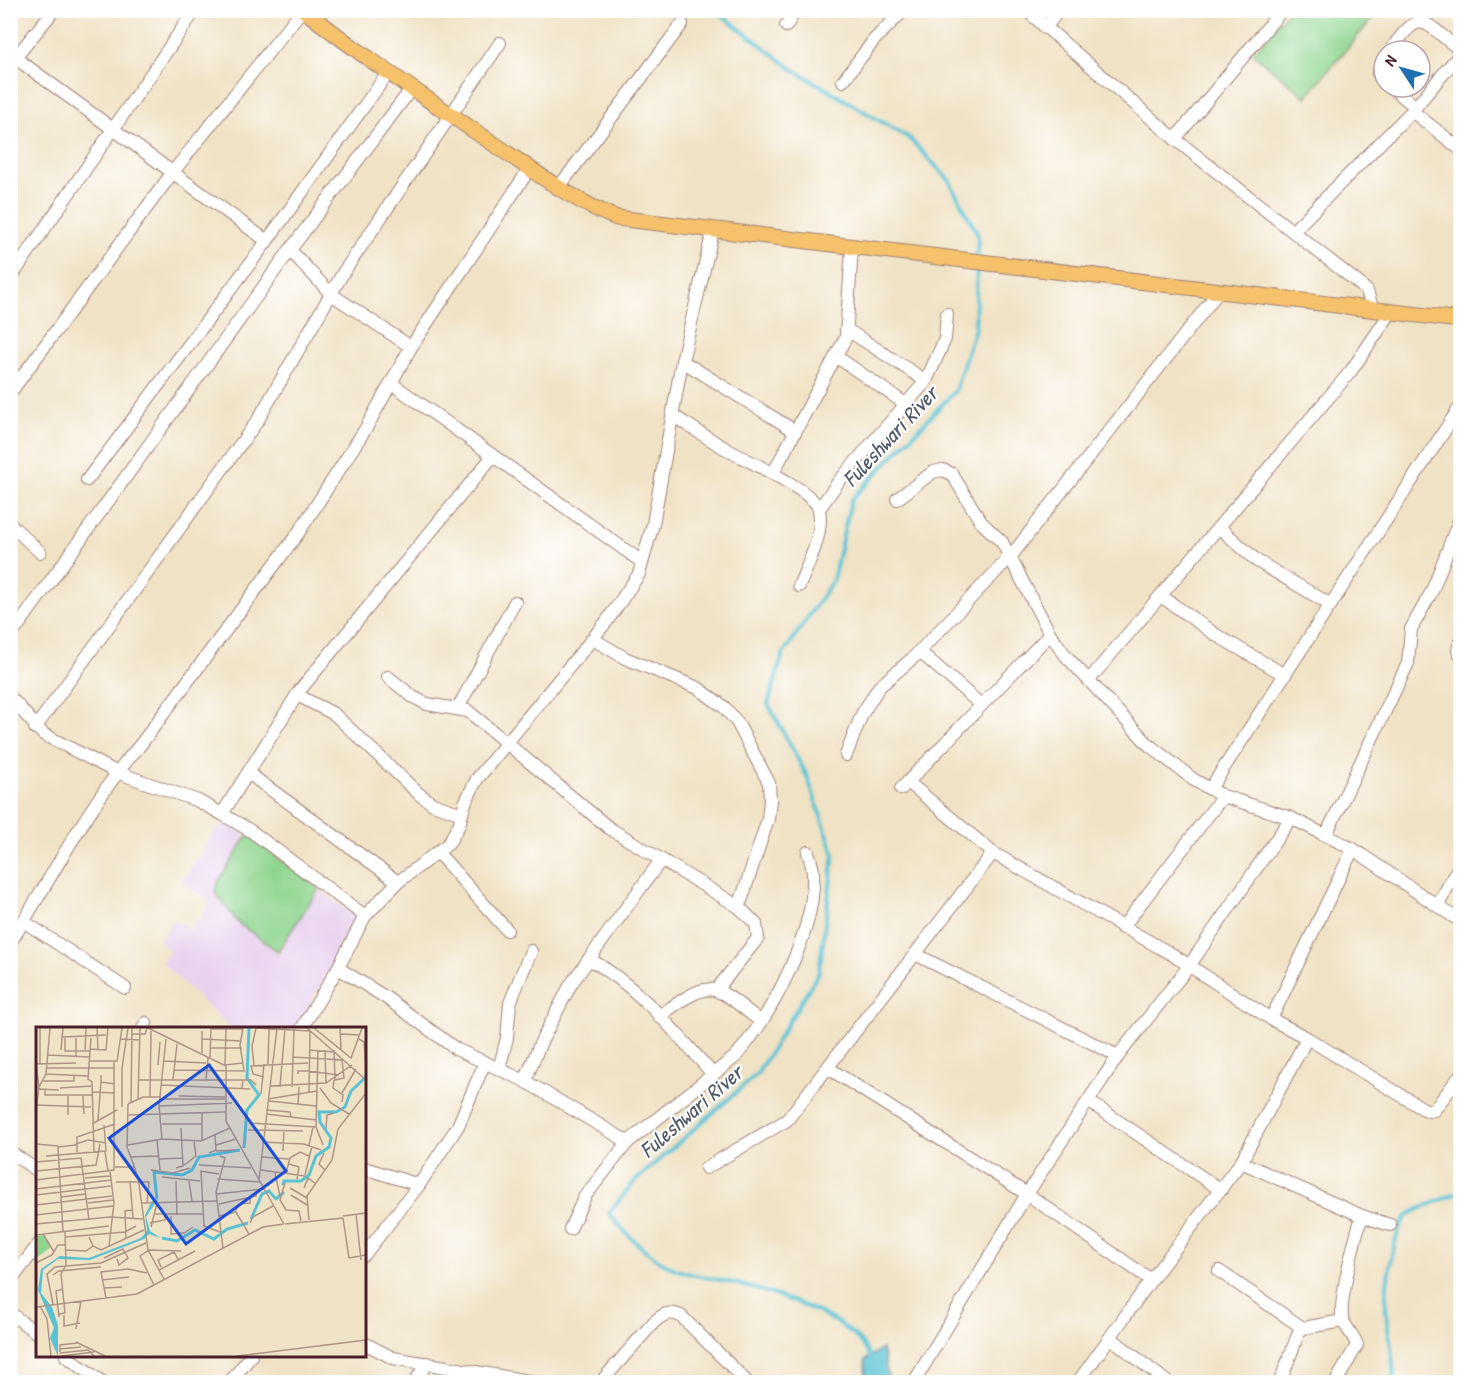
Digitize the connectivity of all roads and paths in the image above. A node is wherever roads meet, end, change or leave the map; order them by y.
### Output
1 (54, 10) edge
2 (195, 10) edge
3 (303, 10) edge
4 (796, 10) edge
5 (904, 10) edge
6 (1026, 10) edge
7 (1059, 10) edge
8 (1282, 10) edge
9 (682, 24) dead end
10 (786, 26) dead end
11 (1045, 28) junction
12 (1399, 39) edge
13 (500, 43) dead end
14 (1461, 52) edge
15 (12, 59) edge
16 (388, 72) junction
17 (843, 81) dead end
18 (412, 88) junction
19 (1404, 99) edge
20 (1414, 109) junction
21 (450, 114) junction
22 (112, 128) junction
23 (1175, 139) junction
24 (1461, 149) edge
25 (530, 168) junction
26 (173, 172) junction
27 (559, 186) junction
28 (1294, 230) junction
29 (713, 231) junction
30 (267, 241) junction
31 (852, 247) junction
32 (290, 250) junction
33 (10, 279) edge
34 (1219, 291) junction
35 (331, 294) junction
36 (1373, 310) junction
37 (1391, 312) junction
38 (947, 314) dead end
39 (1461, 320) edge
40 (846, 329) junction
41 (411, 347) junction
42 (837, 357) junction
43 (682, 361) junction
44 (926, 381) junction
45 (391, 383) junction
46 (10, 393) edge
47 (907, 405) junction
48 (1461, 407) edge
49 (672, 415) junction
50 (795, 431) junction
51 (493, 456) junction
52 (773, 473) junction
53 (87, 480) dead end
54 (897, 499) dead end
55 (819, 508) junction
56 (1461, 518) edge
57 (10, 524) edge
58 (1219, 527) junction
59 (40, 552) dead end
60 (1011, 556) junction
61 (642, 562) junction
62 (800, 586) dead end
63 (1161, 596) junction
64 (515, 602) dead end
65 (1331, 605) junction
66 (1050, 634) junction
67 (10, 637) edge
68 (593, 639) junction
69 (1461, 641) edge
70 (920, 651) junction
71 (1461, 654) edge
72 (1285, 675) junction
73 (388, 677) dead end
74 (1089, 680) junction
75 (297, 694) junction
76 (10, 697) edge
77 (980, 704) junction
78 (458, 708) junction
79 (35, 728) junction
80 (505, 742) junction
81 (846, 755) dead end
82 (116, 772) junction
83 (248, 773) junction
84 (1210, 789) junction
85 (1223, 796) junction
86 (222, 814) junction
87 (462, 814) junction
88 (1291, 818) junction
89 (1326, 835) junction
90 (1353, 849) junction
91 (808, 852) dead end
92 (438, 853) junction
93 (993, 853) junction
94 (661, 860) junction
95 (1461, 864) edge
96 (398, 882) junction
97 (1438, 905) junction
98 (739, 908) junction
99 (365, 915) junction
100 (23, 921) junction
101 (1461, 921) edge
102 (1122, 928) junction
103 (507, 930) dead end
104 (10, 944) edge
105 (531, 951) dead end
106 (915, 954) junction
107 (589, 959) junction
108 (1189, 966) junction
109 (339, 968) junction
110 (125, 988) dead end
111 (717, 989) junction
112 (659, 1016) junction
113 (1271, 1018) junction
114 (760, 1021) junction
115 (303, 1027) edge
116 (1308, 1038) junction
117 (1118, 1056) junction
118 (485, 1062) junction
119 (828, 1068) junction
120 (499, 1069) junction
121 (712, 1073) junction
122 (1461, 1076) edge
123 (525, 1081) junction
124 (1088, 1101) junction
125 (628, 1142) junction
126 (10, 1152) edge
127 (1241, 1162) junction
128 (706, 1168) dead end
129 (366, 1169) edge
130 (36, 1170) edge
131 (419, 1185) junction
132 (1221, 1190) junction
133 (1027, 1194) junction
134 (1362, 1216) junction
135 (1390, 1225) dead end
136 (570, 1229) dead end
137 (36, 1248) edge
138 (366, 1252) edge
139 (1219, 1271) dead end
140 (1151, 1280) junction
141 (10, 1282) edge
142 (10, 1313) edge
143 (1343, 1321) junction
144 (1303, 1328) junction
145 (36, 1332) edge
146 (1112, 1339) junction
147 (366, 1344) edge
148 (67, 1357) edge
149 (249, 1357) edge
150 (427, 1363) junction
151 (1161, 1381) edge
152 (102, 1383) edge
153 (230, 1383) edge
154 (415, 1383) edge
155 (535, 1383) edge
156 (601, 1383) edge
157 (747, 1383) edge
158 (914, 1383) edge
159 (1078, 1383) edge
160 (1281, 1383) edge
161 (1336, 1383) edge

1 - 15 street
2 - 22 street
3 - 16 main road
3 - 26 street
4 - 10 street
5 - 17 street
6 - 11 street
7 - 11 street
8 - 23 street
9 - 27 street
11 - 23 street
12 - 14 street
13 - 21 street
14 - 20 street
15 - 22 street
16 - 18 main road
16 - 30 street
18 - 21 main road
18 - 32 street
19 - 20 street
20 - 24 street
20 - 28 street
21 - 25 main road
21 - 35 street
22 - 26 street
22 - 33 street
23 - 28 street
25 - 27 main road
25 - 41 street
26 - 30 street
26 - 46 street
27 - 29 main road
28 - 36 street
29 - 31 main road
29 - 43 street
30 - 53 street
31 - 34 main road
31 - 40 street
32 - 35 street
32 - 67 street
34 - 36 main road
34 - 60 street
35 - 41 street
35 - 79 street
36 - 37 main road
37 - 39 main road
37 - 58 street
38 - 44 street
40 - 42 street
40 - 44 street
41 - 45 street
42 - 47 street
42 - 50 street
43 - 49 street
43 - 50 street
44 - 47 street
45 - 51 street
45 - 82 street
47 - 55 street
48 - 65 street
49 - 52 street
49 - 61 street
50 - 52 street
51 - 61 street
51 - 75 street
52 - 55 street
54 - 60 street
55 - 62 street
56 - 89 street
57 - 59 street
58 - 63 street
58 - 65 street
60 - 66 street
60 - 70 street
61 - 68 street
63 - 72 street
63 - 74 street
64 - 78 street
65 - 72 street
66 - 74 street
66 - 77 street
68 - 80 street
68 - 98 street
69 - 71 street
70 - 77 street
70 - 81 street
72 - 84 street
73 - 78 street
74 - 84 street
75 - 83 street
75 - 87 street
76 - 79 street
77 - 93 street
78 - 80 street
79 - 82 street
80 - 87 street
80 - 94 street
82 - 86 street
82 - 100 street
83 - 86 street
83 - 96 street
84 - 85 street
85 - 88 street
85 - 102 street
86 - 99 street
87 - 92 street
88 - 89 street
88 - 108 street
89 - 90 street
90 - 97 street
90 - 113 street
91 - 114 street
92 - 96 street
92 - 103 street
93 - 102 street
93 - 106 street
94 - 98 street
94 - 107 street
95 - 97 street
96 - 99 street
97 - 101 street
98 - 111 street
99 - 109 street
100 - 104 street
100 - 110 street
102 - 108 street
105 - 120 street
106 - 117 street
106 - 119 street
107 - 112 street
107 - 123 street
108 - 113 street
108 - 117 street
109 - 115 street
109 - 118 street
111 - 112 street
111 - 114 street
112 - 121 street
113 - 116 street
114 - 121 street
116 - 122 street
116 - 127 street
117 - 124 street
118 - 120 street
118 - 131 street
119 - 128 street
119 - 133 street
120 - 123 street
121 - 125 street
123 - 125 street
124 - 132 street
124 - 133 street
125 - 136 street
126 - 130 street
127 - 132 street
127 - 134 street
129 - 131 street
131 - 138 street
132 - 140 street
133 - 140 street
133 - 158 street
134 - 135 street
134 - 143 street
137 - 141 street
139 - 144 street
140 - 146 street
142 - 145 street
143 - 144 street
143 - 161 street
144 - 160 street
146 - 151 street
146 - 159 street
147 - 150 street
148 - 152 street
149 - 153 street
150 - 154 street
150 - 155 street
156 - 157 street

